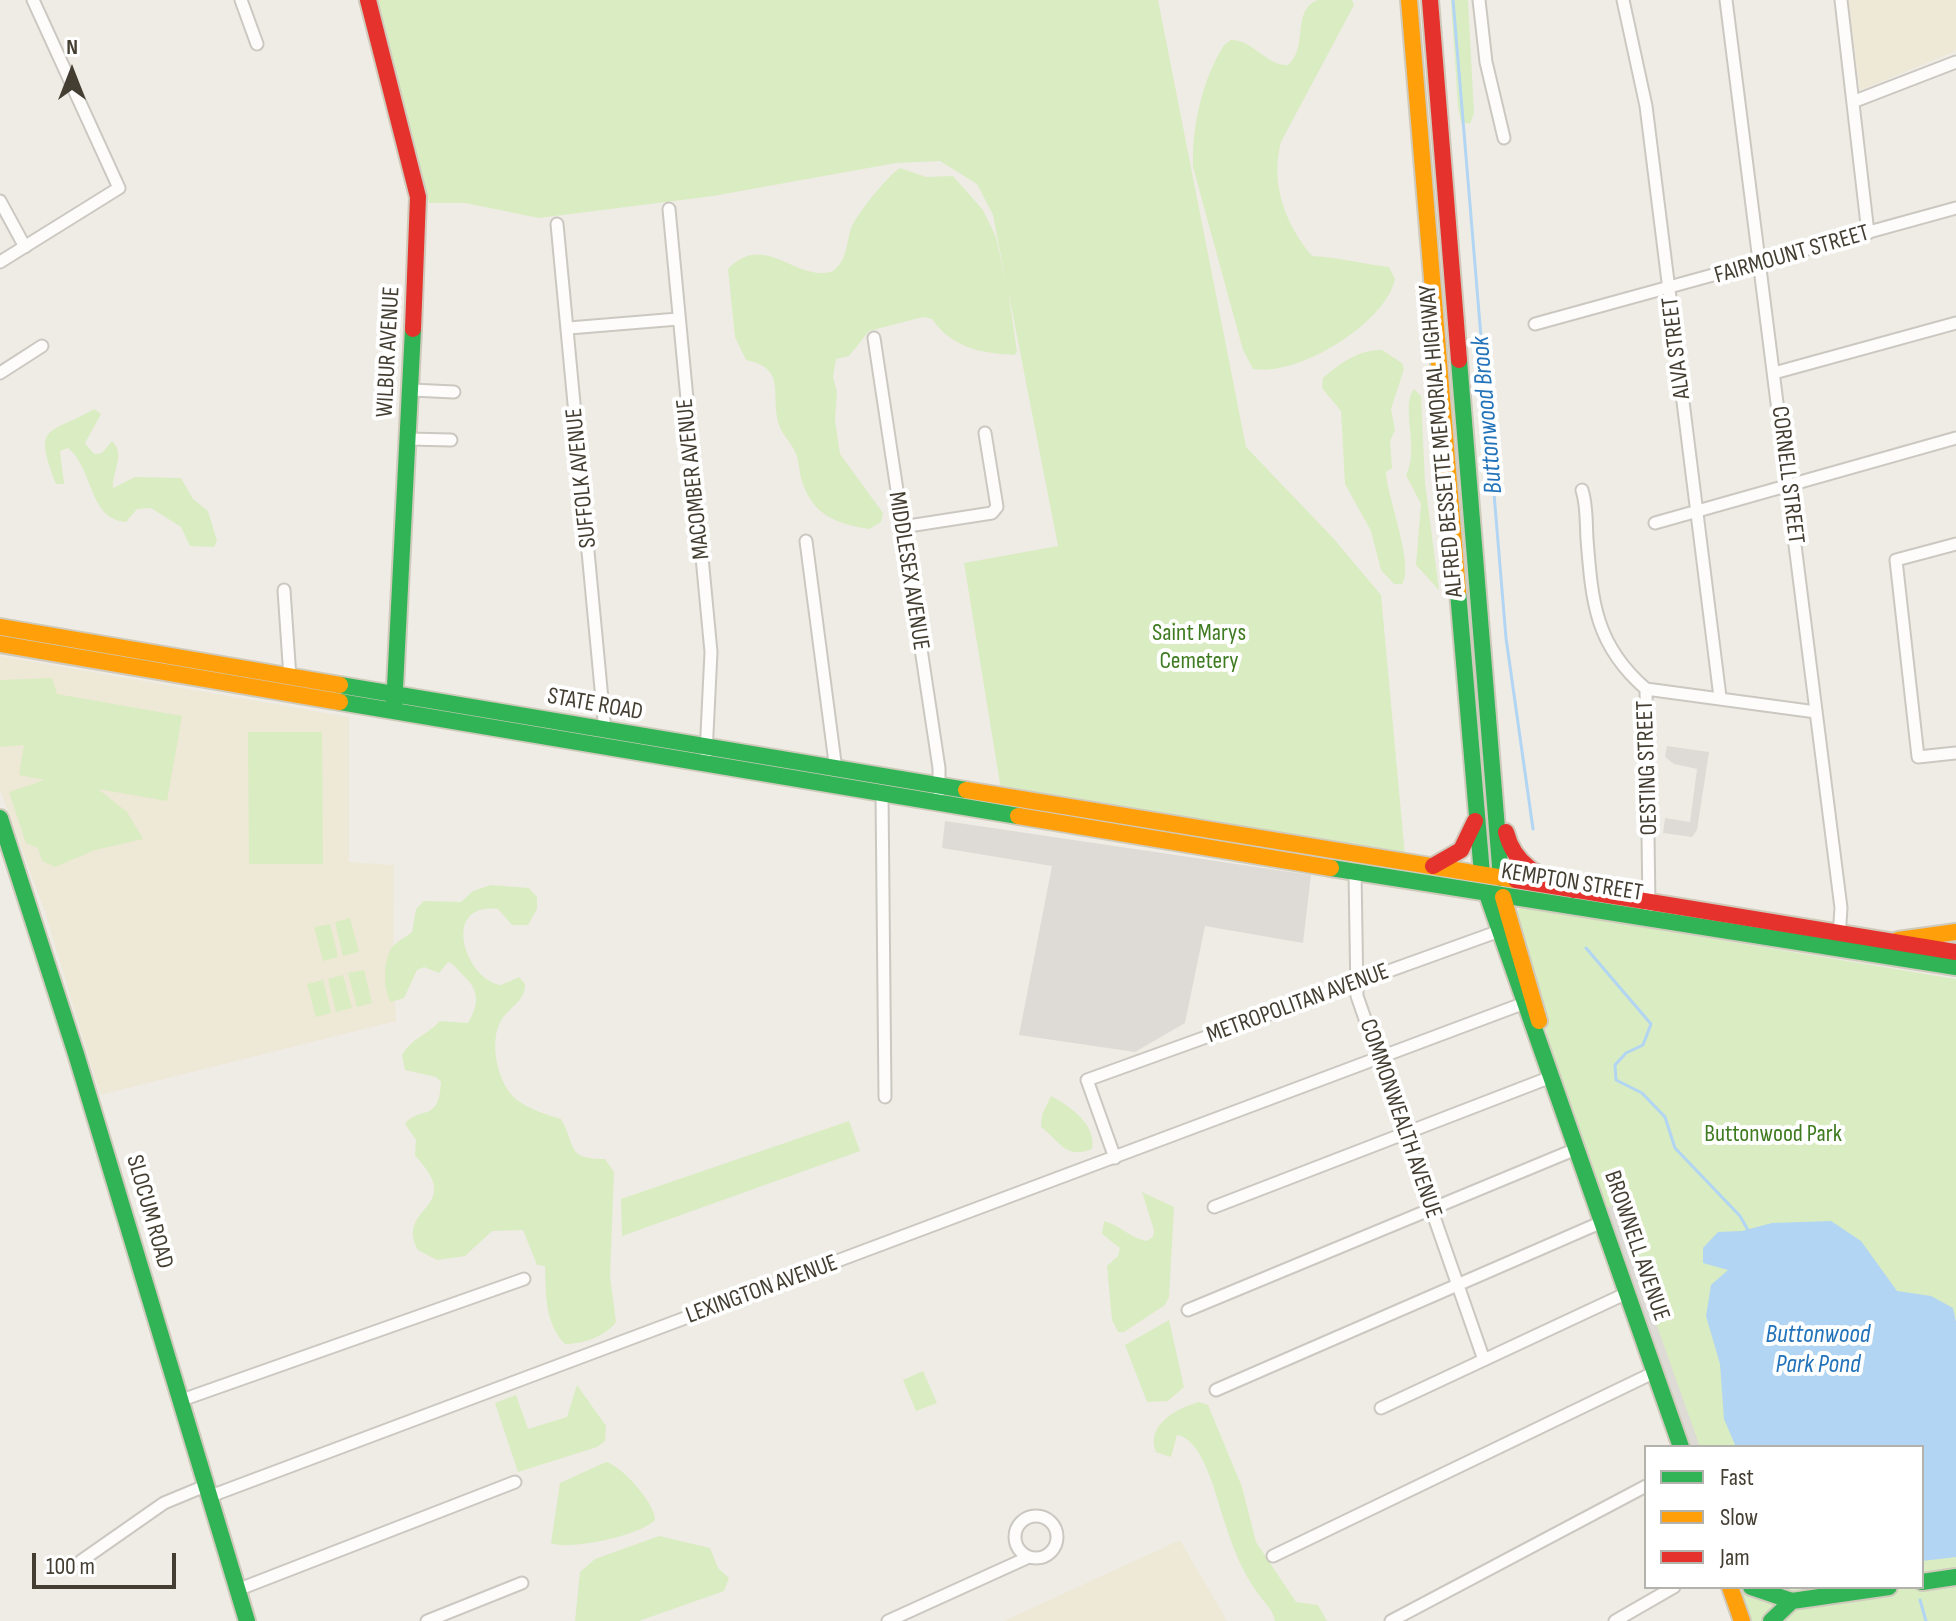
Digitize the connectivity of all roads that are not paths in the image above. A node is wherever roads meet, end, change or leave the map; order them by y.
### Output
1 (33, 0) edge
2 (241, 0) edge
3 (368, 0) edge
4 (1409, 0) edge
5 (1430, 0) edge
6 (1479, 0) edge
7 (1623, 0) edge
8 (1726, 0) edge
9 (1841, 0) edge
10 (257, 44) dead end
11 (1956, 62) edge
12 (1855, 101) junction
13 (1504, 138) dead end
14 (0, 201) edge
15 (1956, 208) edge
16 (669, 209) dead end
17 (557, 224) dead end
18 (1868, 233) junction
19 (25, 247) junction
20 (0, 262) edge
21 (1760, 263) junction
22 (1670, 290) junction
23 (678, 319) junction
24 (1956, 323) edge
25 (1535, 324) dead end
26 (569, 328) junction
27 (874, 338) dead end
28 (42, 346) dead end
29 (0, 373) edge
30 (1774, 373) junction
31 (412, 390) junction
32 (454, 392) dead end
33 (985, 433) dead end
34 (1956, 438) edge
35 (409, 439) junction
36 (451, 440) dead end
37 (1788, 485) junction
38 (1582, 490) dead end
39 (1696, 512) junction
40 (1655, 523) dead end
41 (902, 527) junction
42 (806, 541) dead end
43 (1956, 544) edge
44 (284, 590) dead end
45 (0, 627) edge
46 (0, 644) edge
47 (290, 678) junction
48 (1646, 689) junction
49 (1720, 697) junction
50 (395, 704) junction
51 (1816, 712) junction
52 (1489, 720) junction
53 (605, 731) junction
54 (1956, 753) edge
55 (705, 757) junction
56 (836, 770) junction
57 (882, 794) junction
58 (939, 796) junction
59 (0, 818) edge
60 (1475, 821) junction
61 (1183, 827) junction
62 (1181, 844) junction
63 (1433, 866) junction
64 (1355, 872) junction
65 (1482, 874) junction
66 (1501, 878) junction
67 (1574, 890) junction
68 (1495, 895) junction
69 (1650, 902) junction
70 (1647, 919) junction
71 (1503, 929) junction
72 (1956, 932) edge
73 (1838, 941) junction
74 (1890, 941) junction
75 (1956, 952) edge
76 (1936, 956) junction
77 (1956, 967) edge
78 (1356, 983) junction
79 (1528, 1002) junction
80 (1378, 1058) junction
81 (1548, 1069) junction
82 (885, 1097) dead end
83 (1405, 1133) junction
84 (1576, 1149) junction
85 (1115, 1158) junction
86 (1214, 1207) dead end
87 (1431, 1209) junction
88 (1602, 1222) junction
89 (524, 1279) dead end
90 (1458, 1285) junction
91 (1627, 1293) junction
92 (1188, 1310) dead end
93 (1484, 1360) junction
94 (1655, 1372) junction
95 (1216, 1390) dead end
96 (179, 1401) junction
97 (1381, 1408) dead end
98 (1680, 1445) edge
99 (515, 1482) dead end
100 (1644, 1487) edge
101 (206, 1491) junction
102 (1273, 1556) dead end
103 (1029, 1557) dead end
104 (81, 1561) dead end
105 (1956, 1577) edge
106 (1924, 1582) edge
107 (522, 1583) dead end
108 (1671, 1589) edge
109 (1731, 1589) edge
110 (1757, 1589) edge
111 (1875, 1589) edge
112 (237, 1590) junction
113 (1792, 1601) junction
114 (247, 1621) edge
115 (427, 1621) edge
116 (888, 1621) edge
117 (1391, 1621) edge
118 (1615, 1621) edge
119 (1742, 1621) edge
120 (1771, 1621) edge

1 - 19 street
2 - 10 street
3 - 31 main road, WILBUR AVENUE
4 - 60 main road, ALFRED BESSETTE MEMORIAL HIGHWAY
5 - 52 main road, ALFRED BESSETTE MEMORIAL HIGHWAY
6 - 13 street
7 - 22 street, ALVA STREET
8 - 21 street, CORNELL STREET
9 - 12 street
11 - 12 street
12 - 18 street
14 - 19 street
15 - 18 street, FAIRMOUNT STREET
16 - 23 street, MACOMBER AVENUE
17 - 26 street, SUFFOLK AVENUE
18 - 21 street, FAIRMOUNT STREET
19 - 20 street
21 - 22 street, FAIRMOUNT STREET
21 - 30 street, CORNELL STREET
22 - 25 street, FAIRMOUNT STREET
22 - 39 street, ALVA STREET
23 - 26 street
23 - 55 street, MACOMBER AVENUE
24 - 30 street
26 - 53 street, SUFFOLK AVENUE
27 - 41 street, MIDDLESEX AVENUE
28 - 29 street
30 - 37 street, CORNELL STREET
31 - 32 street
31 - 35 main road, WILBUR AVENUE
33 - 41 street
34 - 37 street
35 - 36 street
35 - 50 main road, WILBUR AVENUE
37 - 39 street
37 - 51 street, CORNELL STREET
38 - 48 street, OESTING STREET
39 - 40 street
39 - 49 street, ALVA STREET
41 - 58 street, MIDDLESEX AVENUE
42 - 56 street
43 - 54 street
44 - 47 street
45 - 47 main road, STATE ROAD
46 - 50 main road, STATE ROAD
47 - 50 main road, STATE ROAD
48 - 49 street
48 - 69 street, OESTING STREET
49 - 51 street
50 - 53 main road, STATE ROAD
50 - 55 main road, STATE ROAD
51 - 73 street, CORNELL STREET
52 - 66 main road, ALFRED BESSETTE MEMORIAL HIGHWAY
52 - 67 main road
53 - 55 main road, STATE ROAD
55 - 56 main road, STATE ROAD
55 - 57 main road, STATE ROAD
56 - 58 main road, STATE ROAD
57 - 58 main road, STATE ROAD
57 - 82 street
58 - 61 main road, STATE ROAD
58 - 62 main road, STATE ROAD
59 - 96 main road, SLOCUM ROAD
60 - 63 main road
60 - 65 main road, ALFRED BESSETTE MEMORIAL HIGHWAY
61 - 62 main road
61 - 63 main road, KEMPTON STREET
62 - 64 main road, KEMPTON STREET
63 - 65 main road, KEMPTON STREET
64 - 68 main road, KEMPTON STREET
64 - 78 street, COMMONWEALTH AVENUE
65 - 66 main road, KEMPTON STREET
65 - 68 main road, BROWNELL AVENUE
66 - 67 main road, KEMPTON STREET
66 - 68 main road, BROWNELL AVENUE
67 - 69 main road, KEMPTON STREET
68 - 70 main road, KEMPTON STREET
68 - 71 main road, BROWNELL AVENUE
69 - 70 street, OESTING STREET
69 - 73 main road, KEMPTON STREET
70 - 73 main road, KEMPTON STREET
71 - 78 street, METROPOLITAN AVENUE
71 - 79 main road, BROWNELL AVENUE
72 - 74 main road
73 - 74 main road, KEMPTON STREET
73 - 76 main road, KEMPTON STREET
74 - 76 main road, KEMPTON STREET
75 - 76 main road, KEMPTON STREET
76 - 77 main road, KEMPTON STREET
78 - 80 street, COMMONWEALTH AVENUE
78 - 85 street, METROPOLITAN AVENUE
79 - 80 street, LEXINGTON AVENUE
79 - 81 main road, BROWNELL AVENUE
80 - 83 street, COMMONWEALTH AVENUE
80 - 85 street, LEXINGTON AVENUE
81 - 83 street
81 - 84 main road, BROWNELL AVENUE
83 - 86 street
83 - 87 street, COMMONWEALTH AVENUE
84 - 87 street
84 - 88 main road, BROWNELL AVENUE
85 - 101 street, LEXINGTON AVENUE
87 - 90 street, COMMONWEALTH AVENUE
87 - 92 street
88 - 90 street
88 - 91 main road, BROWNELL AVENUE
89 - 96 street
90 - 93 street, COMMONWEALTH AVENUE
90 - 95 street
91 - 93 street
91 - 94 main road, BROWNELL AVENUE
93 - 97 street
94 - 98 main road, BROWNELL AVENUE
94 - 102 street
96 - 101 main road, SLOCUM ROAD
99 - 112 street
100 - 117 street
101 - 104 street, LEXINGTON AVENUE
101 - 112 main road, SLOCUM ROAD
103 - 116 street
105 - 106 main road
107 - 115 street
108 - 118 street
109 - 119 main road
110 - 113 main road
111 - 113 main road
112 - 114 main road, SLOCUM ROAD
113 - 120 main road

